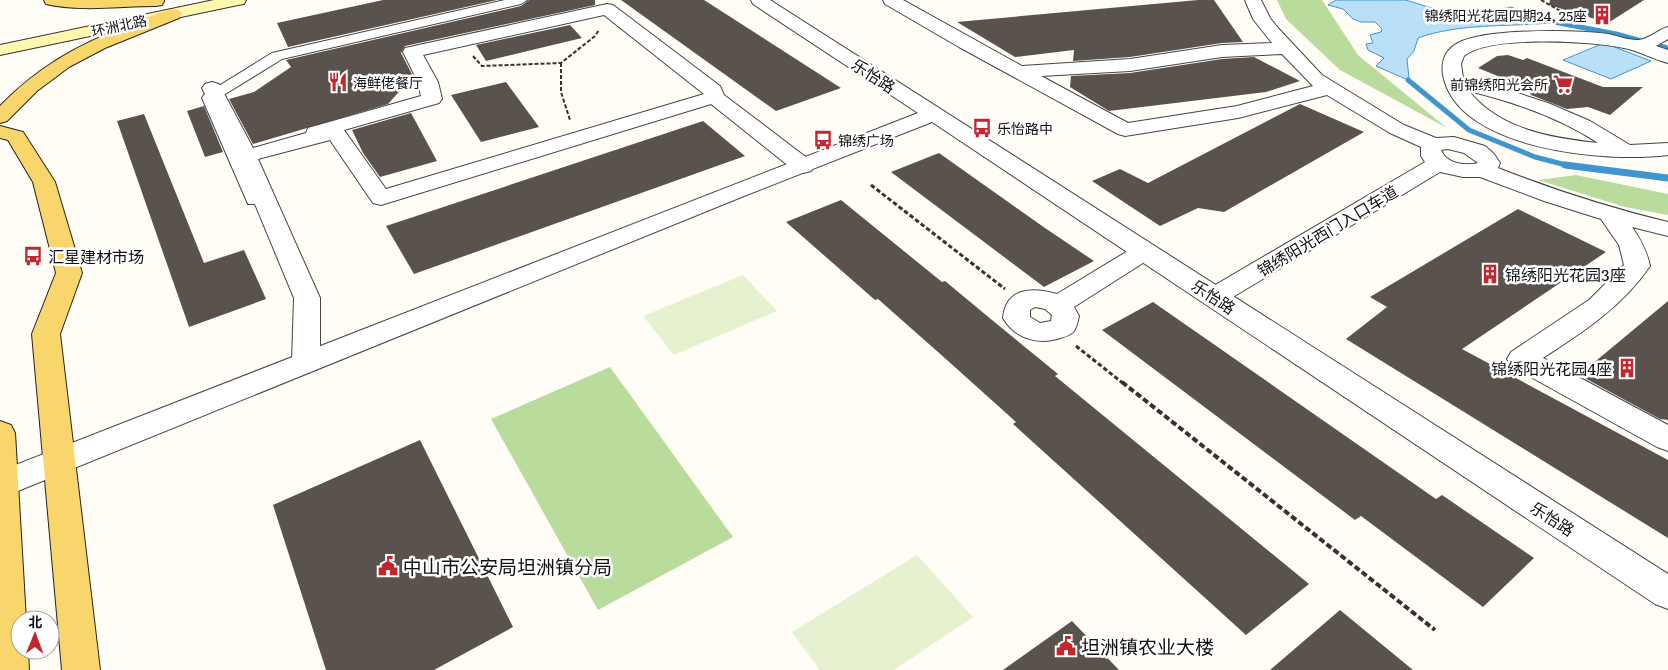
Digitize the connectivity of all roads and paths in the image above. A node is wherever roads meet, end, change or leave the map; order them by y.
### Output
1 (52, 0) edge
2 (238, 0) edge
3 (520, 0) edge
4 (759, 0) edge
5 (891, 0) edge
6 (1253, 0) edge
7 (155, 3) edge
8 (1668, 32) edge
9 (0, 35) edge
10 (1641, 47) junction
11 (1287, 48) junction
12 (0, 50) edge
13 (1668, 56) edge
14 (561, 63) dead end
15 (1020, 72) junction
16 (1453, 82) junction
17 (1329, 88) junction
18 (214, 91) junction
19 (714, 97) junction
20 (935, 114) junction
21 (0, 117) edge
22 (1507, 130) junction
23 (0, 132) edge
24 (581, 137) junction
25 (1668, 149) edge
26 (1623, 150) junction
27 (245, 154) junction
28 (1437, 154) junction
29 (1479, 160) junction
30 (803, 166) junction
31 (870, 186) dead end
32 (1611, 216) junction
33 (1668, 229) edge
34 (1145, 251) junction
35 (1214, 296) junction
36 (307, 301) junction
37 (1022, 302) joint
38 (1068, 339) dead end
39 (306, 362) junction
40 (0, 433) edge
41 (1668, 439) edge
42 (59, 460) junction
43 (2, 484) junction
44 (1668, 593) edge
45 (1435, 630) dead end
46 (10, 670) edge
47 (82, 670) edge

1 - 7 main road
2 - 7 main road, 环洲北路
3 - 18 street
4 - 20 street, 乐怡路
5 - 15 street
6 - 11 street
7 - 9 main road, 环洲北路
7 - 12 main road, 环洲北路
7 - 21 main road
8 - 10 street
10 - 13 street
10 - 16 street
11 - 15 street
11 - 17 street
14 - 24 path
15 - 17 street
16 - 22 street
16 - 26 street
17 - 28 street
18 - 27 street
18 - 36 street
19 - 24 street
19 - 27 street
19 - 30 street
20 - 30 street
20 - 34 street, 乐怡路
22 - 26 street
22 - 29 street
23 - 42 main road
24 - 27 street
25 - 26 street
27 - 36 street
28 - 29 street
28 - 35 street, 锦绣阳光西门入口车道
29 - 32 street
30 - 39 street
31 - 37 path
32 - 33 street
32 - 41 street
34 - 35 street, 乐怡路
34 - 37 street
35 - 44 street, 乐怡路
36 - 39 street
38 - 45 path
39 - 42 street
40 - 43 main road
42 - 43 street
42 - 47 main road
43 - 46 main road

